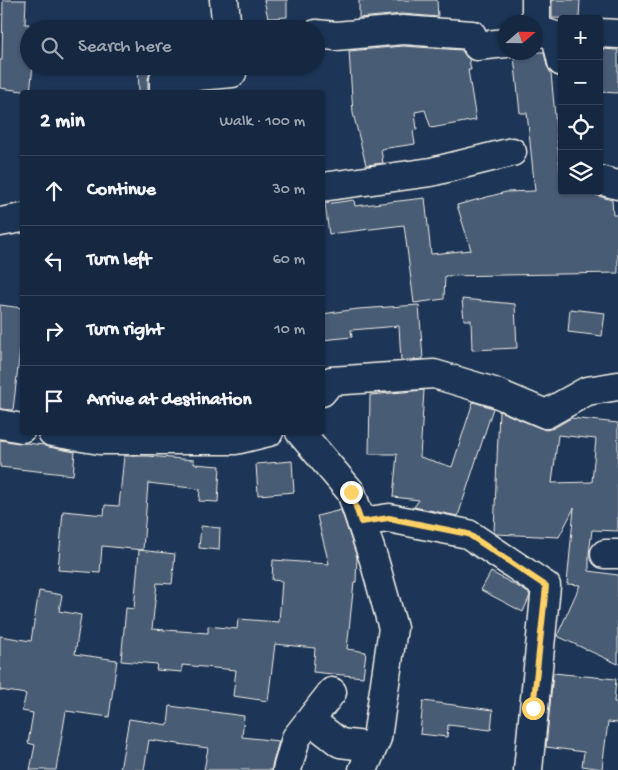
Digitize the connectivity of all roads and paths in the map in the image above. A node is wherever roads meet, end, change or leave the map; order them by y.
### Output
1 (224, 0) edge
2 (536, 0) edge
3 (226, 20) edge
4 (547, 33) edge
5 (603, 33) edge
6 (618, 34) edge
7 (325, 35) edge
8 (498, 44) edge
9 (561, 60) edge
10 (233, 77) edge
11 (164, 90) edge
12 (512, 152) dead end
13 (603, 181) edge
14 (618, 185) edge
15 (325, 187) edge
16 (20, 218) edge
17 (0, 222) edge
18 (618, 386) edge
19 (325, 388) edge
20 (0, 424) edge
21 (20, 428) edge
22 (70, 435) edge
23 (257, 435) edge
24 (303, 435) edge
25 (361, 522) junction
26 (332, 692) dead end
27 (310, 720) junction
28 (368, 759) edge
29 (286, 770) edge
30 (528, 770) edge

1 - 3 lane
2 - 4 lane
4 - 9 lane
5 - 6 lane
7 - 8 lane
10 - 11 lane
12 - 15 lane
13 - 14 lane
16 - 17 lane
18 - 19 lane
20 - 21 lane
22 - 23 lane
24 - 25 lane
25 - 28 lane
25 - 30 lane
26 - 27 lane
27 - 28 lane
27 - 29 lane

